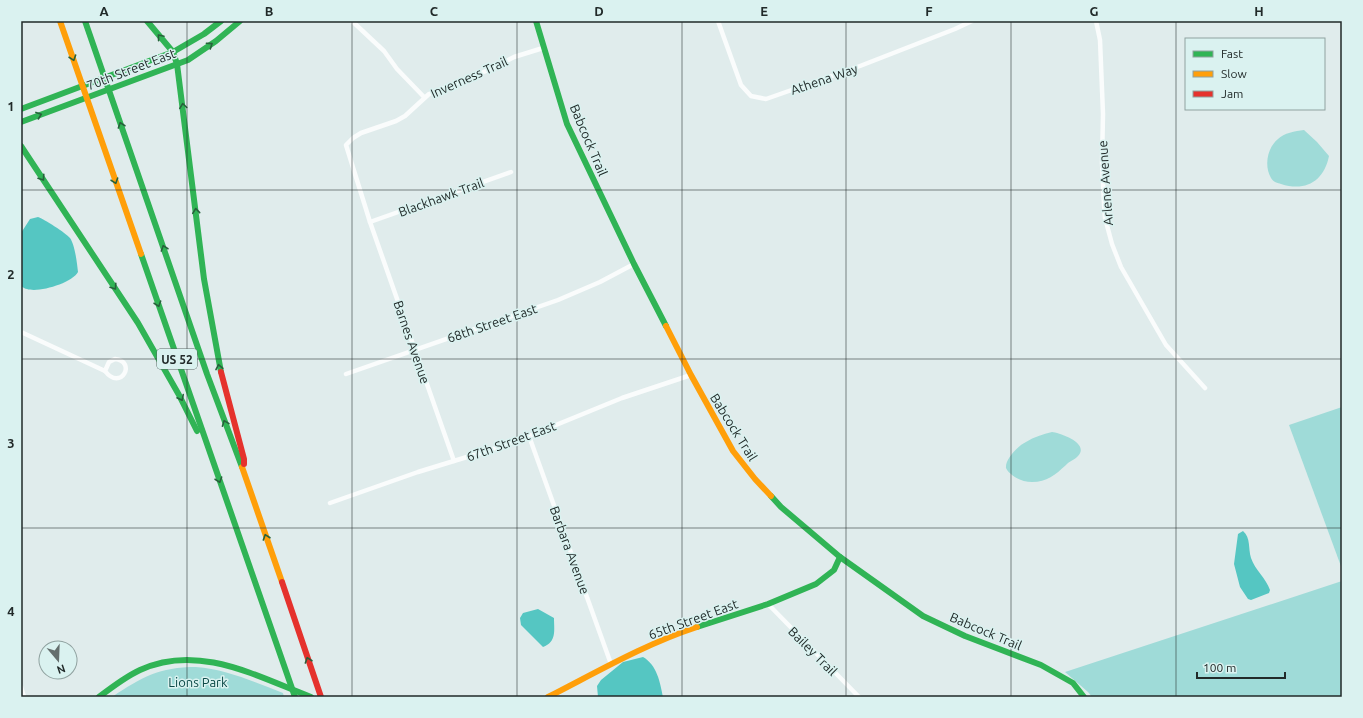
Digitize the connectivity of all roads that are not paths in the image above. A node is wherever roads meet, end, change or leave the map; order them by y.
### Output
1 (60, 21) edge
2 (86, 21) edge
3 (147, 21) edge
4 (221, 21) edge
5 (240, 21) edge
6 (352, 21) edge
7 (536, 21) edge
8 (718, 21) edge
9 (972, 21) edge
10 (1096, 21) edge
11 (543, 48) junction
12 (173, 52) junction
13 (178, 64) junction
14 (424, 97) junction
15 (21, 109) edge
16 (21, 122) edge
17 (21, 146) edge
18 (511, 172) dead end
19 (370, 222) junction
20 (634, 264) junction
21 (21, 332) edge
22 (415, 349) junction
23 (105, 371) junction
24 (346, 374) dead end
25 (690, 375) junction
26 (1205, 388) dead end
27 (529, 436) junction
28 (212, 460) junction
29 (454, 461) junction
30 (244, 473) junction
31 (330, 503) dead end
32 (840, 557) junction
33 (768, 604) junction
34 (611, 664) junction
35 (21, 687) edge
36 (24, 697) edge
37 (99, 697) edge
38 (296, 697) edge
39 (311, 697) edge
40 (321, 697) edge
41 (548, 697) edge
42 (859, 697) edge
43 (1084, 697) edge

1 -> 28 main road, US 52
30 -> 2 main road, US 52
12 -> 3 main road
4 - 12 main road, 70th Street East
13 -> 5 main road, 70th Street East
6 - 14 street
7 - 11 main road, Babcock Trail
8 - 9 street, Athena Way
10 - 26 street, Arlene Avenue
11 - 14 street, Inverness Trail
11 - 20 main road, Babcock Trail
12 - 13 main road
12 - 15 main road, 70th Street East
16 -> 13 main road, 70th Street East
30 -> 13 main road
14 - 19 street, Inverness Trail
17 -> 28 main road
18 - 19 street, Blackhawk Trail
19 - 22 street, Barnes Avenue
20 - 22 street, 68th Street East
20 - 25 main road, Babcock Trail
21 - 23 street
22 - 24 street, 68th Street East
22 - 29 street, Barnes Avenue
23 - 23 street
25 - 27 street, 67th Street East
25 - 32 main road, Babcock Trail
27 - 29 street, 67th Street East
27 - 34 street, Barbara Avenue
28 -> 38 main road, US 52
29 - 31 street, 67th Street East
40 -> 30 main road, US 52
32 - 33 main road, 65th Street East
32 - 43 main road, Babcock Trail
33 - 34 main road, 65th Street East
33 - 42 street, Bailey Trail
34 - 41 main road, 65th Street East
35 - 36 street
37 - 39 main road

